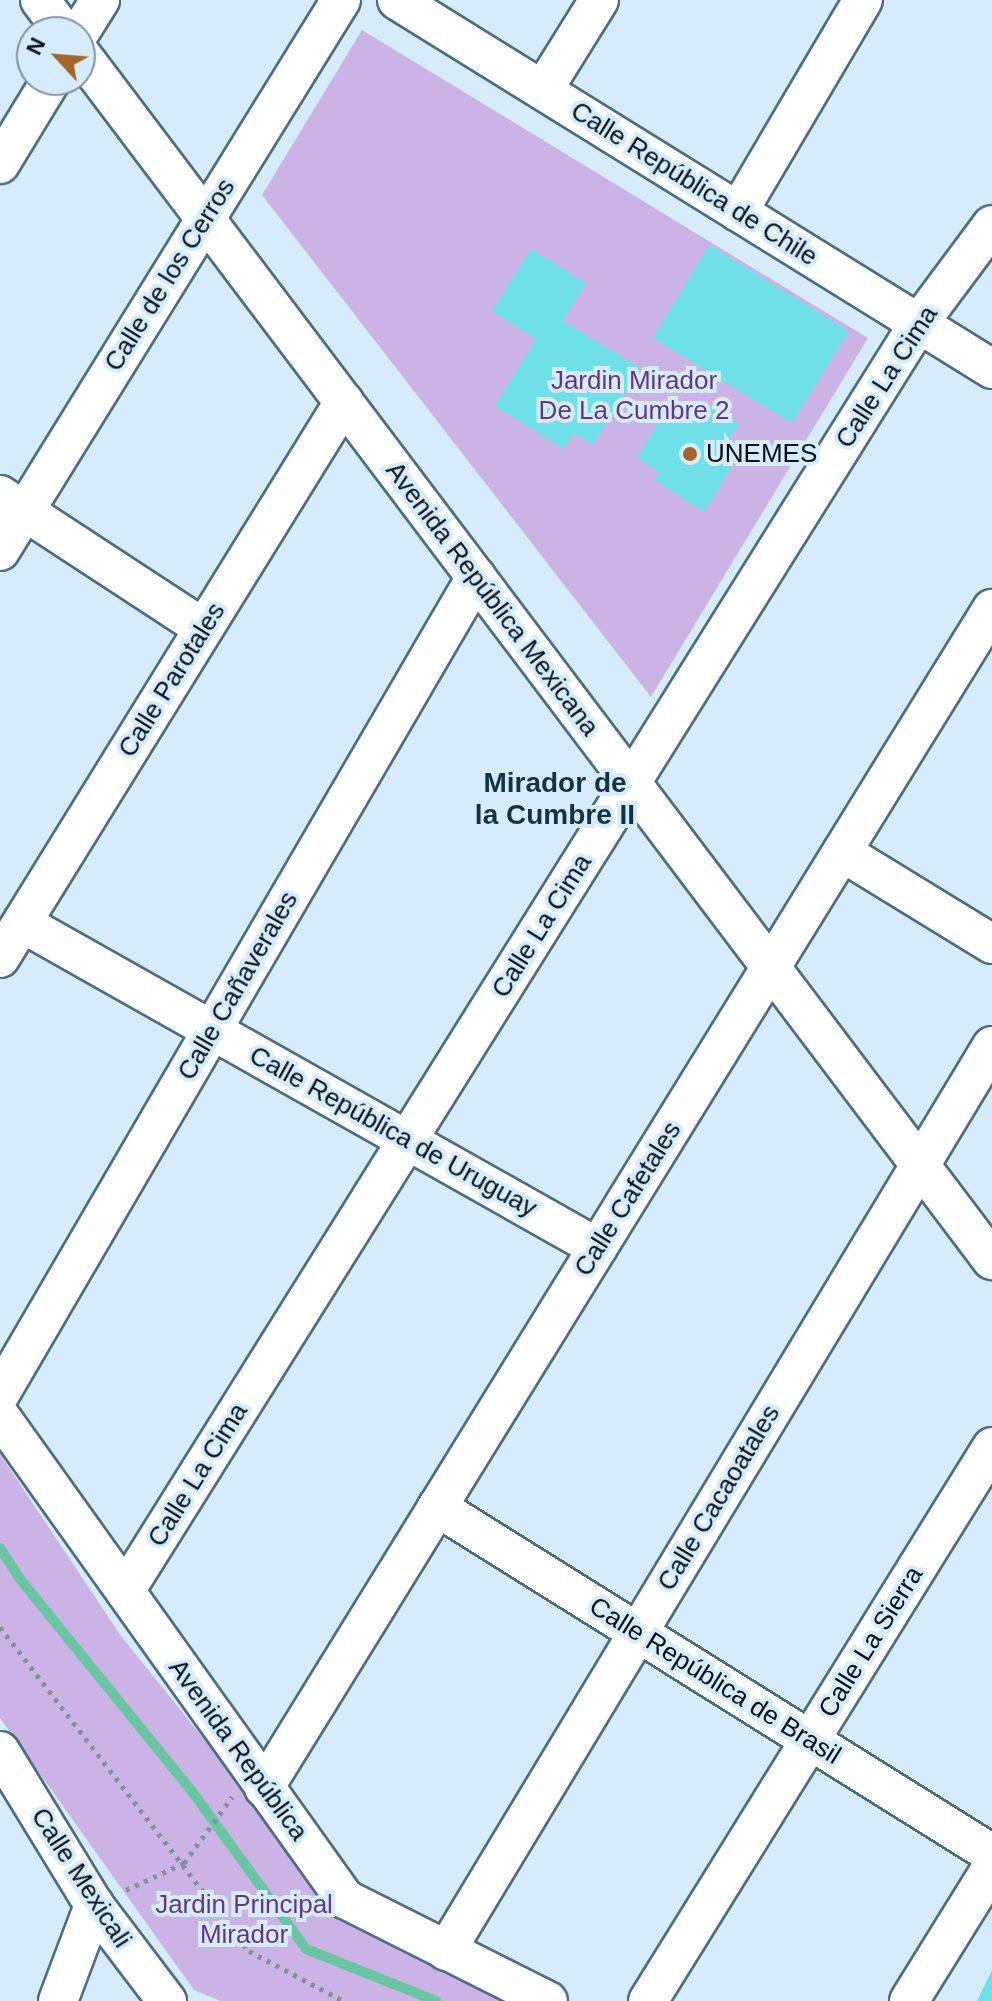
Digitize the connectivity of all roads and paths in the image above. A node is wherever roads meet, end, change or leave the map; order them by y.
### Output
1 (341, 0) edge
2 (397, 0) edge
3 (599, 0) edge
4 (863, 0) edge
5 (96, 74) edge
6 (543, 90) junction
7 (41, 96) edge
8 (0, 164) edge
9 (738, 212) junction
10 (205, 220) junction
11 (992, 225) edge
12 (919, 323) junction
13 (992, 369) edge
14 (344, 402) junction
15 (12, 503) edge
16 (0, 551) edge
17 (476, 577) junction
18 (992, 609) edge
19 (203, 628) junction
20 (631, 783) junction
21 (842, 852) junction
22 (22, 923) junction
23 (992, 944) edge
24 (0, 958) edge
25 (771, 968) junction
26 (212, 1030) junction
27 (992, 1046) edge
28 (407, 1140) junction
29 (920, 1165) junction
30 (598, 1248) junction
31 (992, 1260) edge
32 (0, 1394) edge
33 (0, 1416) edge
34 (992, 1447) edge
35 (437, 1507) junction
36 (125, 1591) junction
37 (0, 1627) edge
38 (638, 1632) junction
39 (810, 1741) junction
40 (0, 1751) edge
41 (258, 1779) junction
42 (992, 1854) edge
43 (184, 1863) junction
44 (992, 1867) edge
45 (94, 1905) junction
46 (446, 1951) junction
47 (58, 2001) edge
48 (167, 2001) edge
49 (344, 2001) edge
50 (548, 2001) edge
51 (648, 2001) edge
52 (909, 2001) edge

1 - 10 street, Calle de los Cerros
2 - 6 street, Calle República de Chile
3 - 6 street
4 - 9 street
5 - 10 street, Avenida República Mexicana
6 - 9 street, Calle República de Chile
7 - 8 street
9 - 12 street, Calle República de Chile
10 - 14 street, Avenida República Mexicana
10 - 15 street, Calle de los Cerros
11 - 12 street, Calle La Cima
12 - 13 street, Calle República de Chile
12 - 20 street, Calle La Cima
14 - 17 street, Avenida República Mexicana
14 - 19 street, Calle Parotales
15 - 16 street, Calle de los Cerros
15 - 19 street
17 - 20 street, Avenida República Mexicana
17 - 26 street, Calle Cañaverales
18 - 21 street, Calle Cafetales
19 - 22 street, Calle Parotales
20 - 25 street, Avenida República Mexicana
20 - 28 street, Calle La Cima
21 - 23 street
21 - 25 street, Calle Cafetales
22 - 24 street, Calle Parotales
22 - 26 street, Calle República de Uruguay
25 - 29 street, Avenida República Mexicana
25 - 30 street, Calle Cafetales
26 - 28 street, Calle República de Uruguay
26 - 32 street, Calle Cañaverales
27 - 29 street, Calle Cacaoatales
28 - 30 street, Calle República de Uruguay
28 - 36 street, Calle La Cima
29 - 31 street, Avenida República Mexicana
29 - 38 street, Calle Cacaoatales
30 - 35 street, Calle Cafetales
33 - 36 street, Avenida República
34 - 39 street, Calle La Sierra
35 - 38 street, Calle República de Brasil
35 - 41 street, Calle Cafetales
36 - 41 street, Avenida República
37 - 43 path
38 - 39 street, Calle República de Brasil
38 - 46 street, Calle Cacaoatales
39 - 42 street, Calle República de Brasil
39 - 51 street, Calle La Sierra
40 - 45 street, Calle Mexicali
41 - 43 path
41 - 46 street, Avenida República
43 - 45 path
43 - 49 path
44 - 52 street
45 - 47 street
45 - 48 street, Calle Mexicali
46 - 50 street, Avenida República

